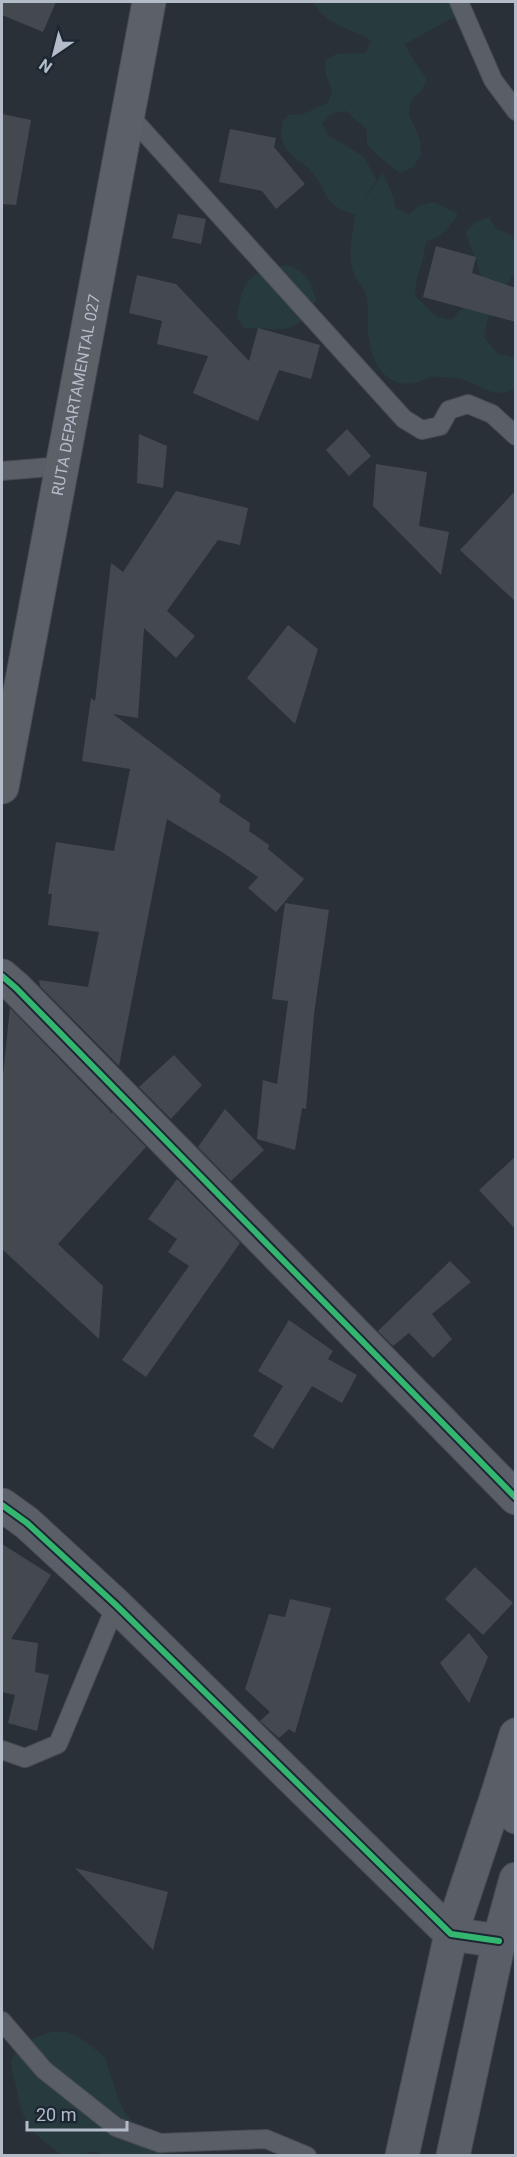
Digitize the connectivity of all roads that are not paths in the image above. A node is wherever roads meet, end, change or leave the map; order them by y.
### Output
1 (149, 2) edge
2 (459, 2) edge
3 (516, 111) edge
4 (128, 114) junction
5 (516, 436) edge
6 (62, 466) junction
7 (2, 471) edge
8 (11, 682) edge
9 (2, 787) edge
10 (2, 976) edge
11 (516, 1498) edge
12 (2, 1505) edge
13 (116, 1605) junction
14 (516, 1735) edge
15 (2, 1750) edge
16 (506, 1806) edge
17 (516, 1879) edge
18 (451, 1934) junction
19 (499, 1941) junction
20 (2, 2021) edge
21 (307, 2156) edge
22 (402, 2156) edge
23 (453, 2156) edge

1 - 4 main road, RUTA DEPARTAMENTAL 027
2 - 3 lane
4 - 5 lane
4 - 6 main road, RUTA DEPARTAMENTAL 027
6 - 7 lane
6 - 8 main road, RUTA DEPARTAMENTAL 027
8 - 9 main road, RUTA DEPARTAMENTAL 027
10 - 11 street
12 - 13 street
13 - 15 lane
13 - 18 street
14 - 16 street
16 - 18 street
17 - 19 street
18 - 19 street
18 - 22 street
19 - 23 street
20 - 21 lane

